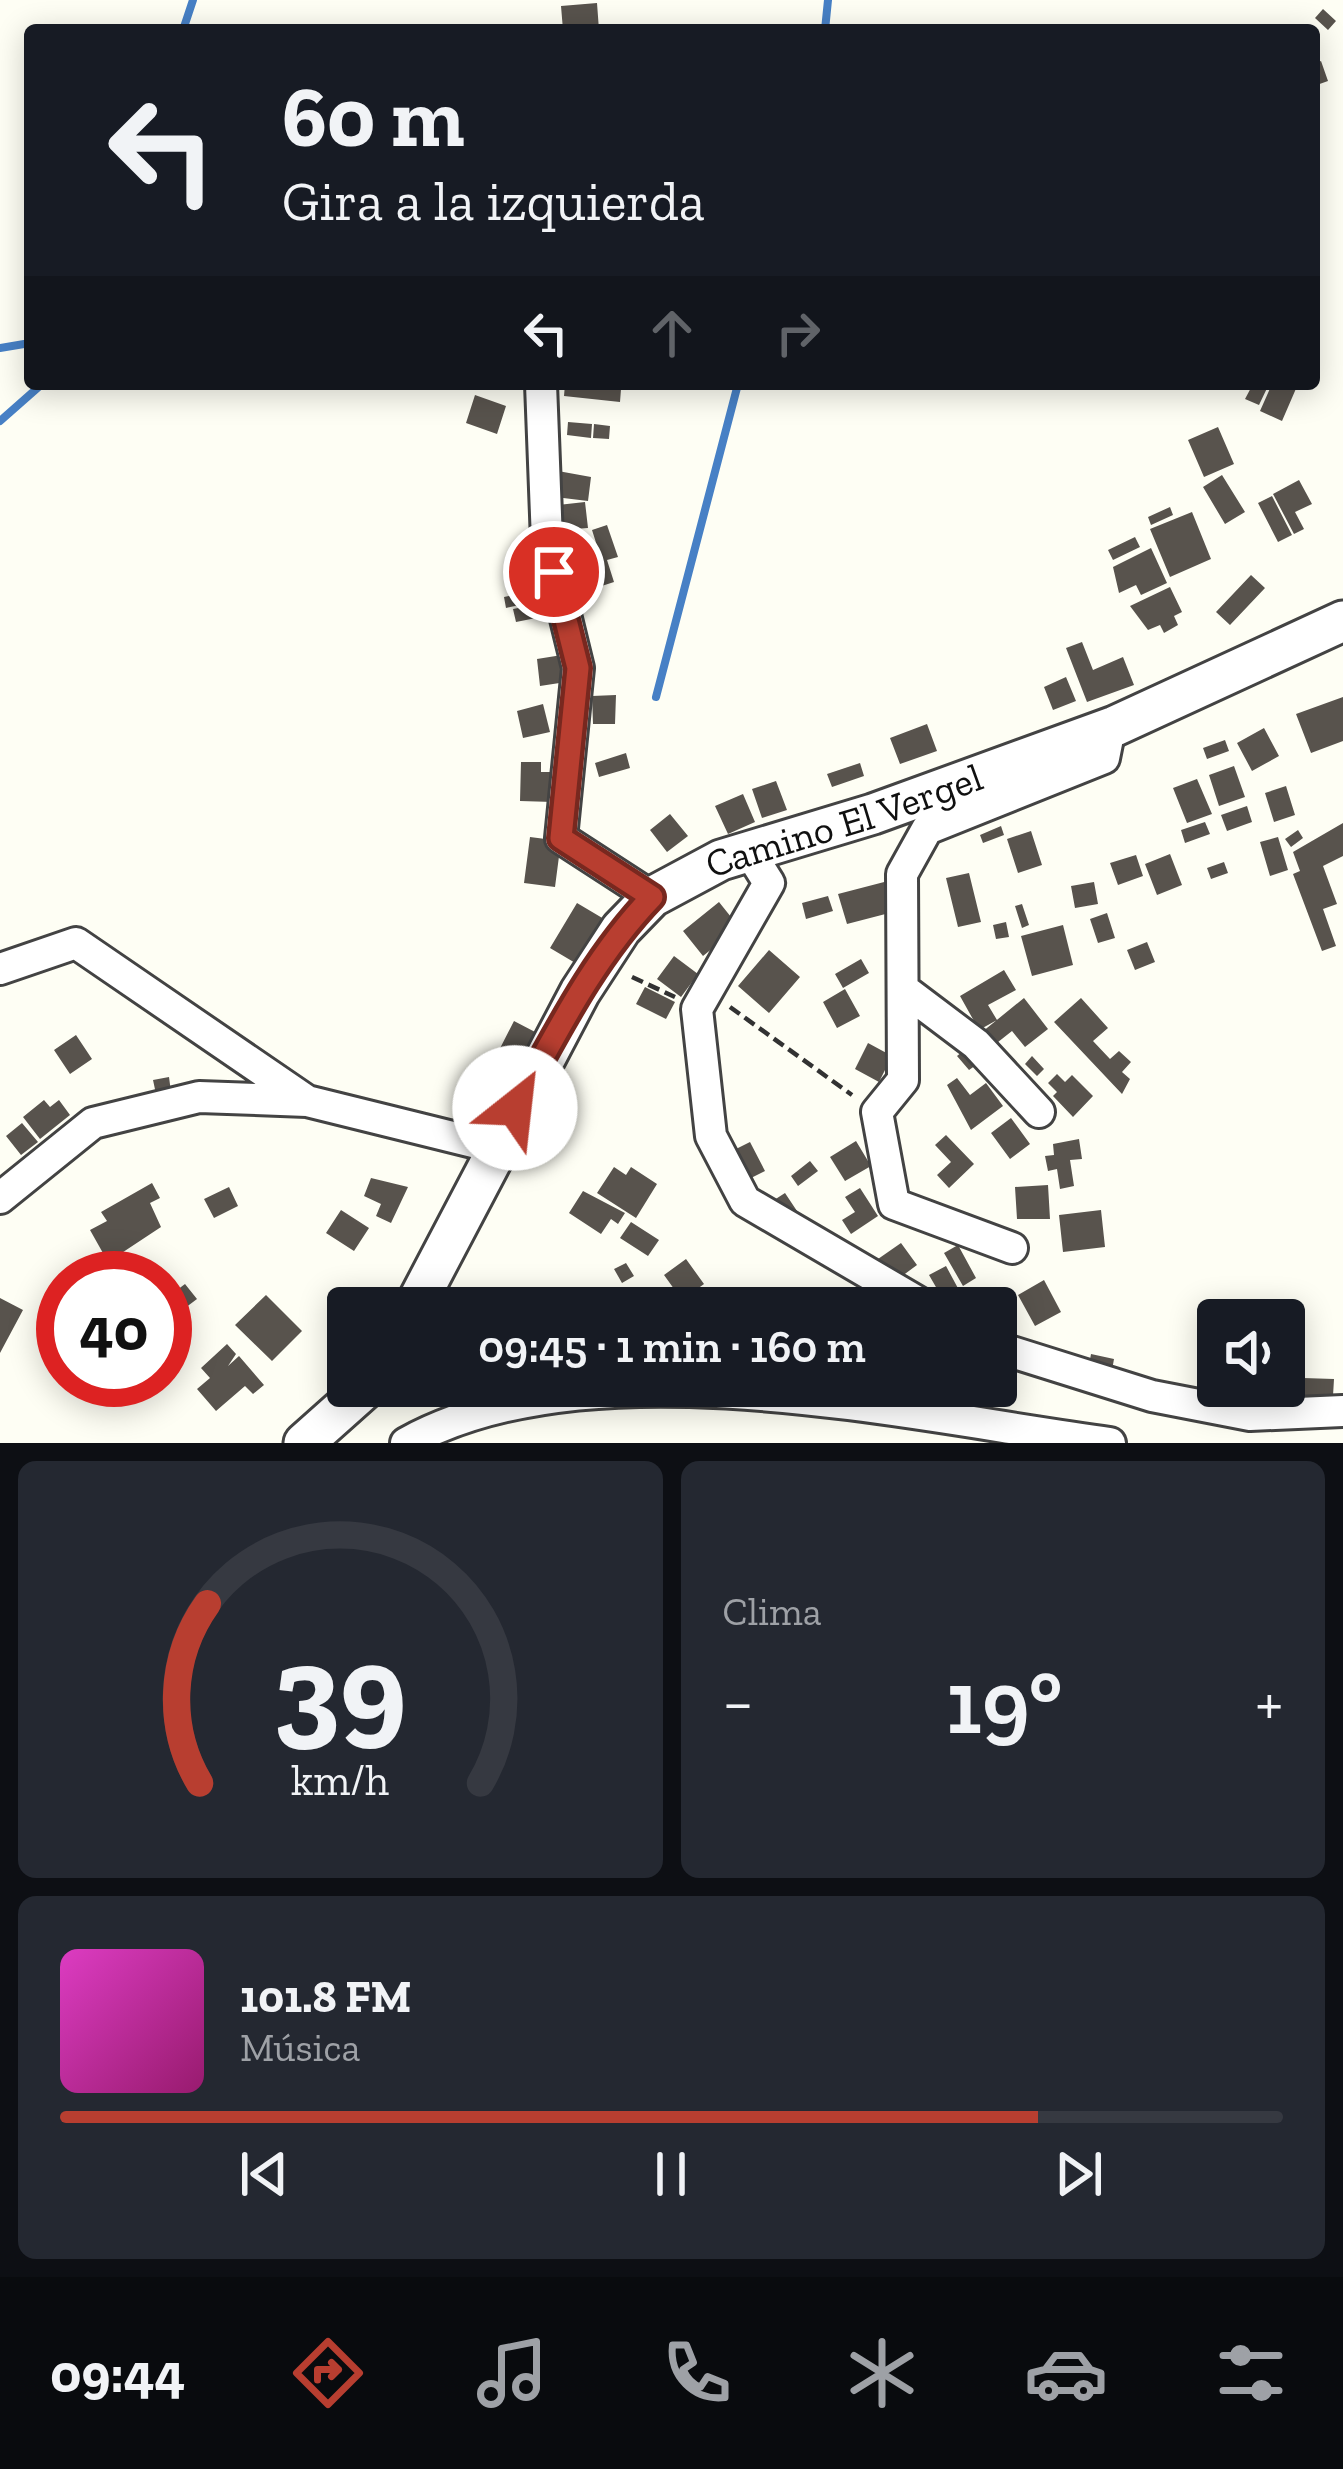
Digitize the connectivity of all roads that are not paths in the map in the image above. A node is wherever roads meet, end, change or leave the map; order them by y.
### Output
1 (541, 390) edge
2 (1343, 621) edge
3 (1110, 728) junction
4 (749, 851) junction
5 (652, 897) junction
6 (0, 969) edge
7 (903, 989) junction
8 (307, 1101) junction
9 (1039, 1112) dead end
10 (493, 1148) junction
11 (0, 1198) edge
12 (1012, 1248) dead end
13 (424, 1287) edge
14 (892, 1287) edge
15 (1017, 1354) edge
16 (344, 1407) edge
17 (1343, 1411) edge
18 (304, 1443) edge
19 (406, 1443) edge
20 (1110, 1443) edge

1 - 5 street
2 - 3 street, Camino El Vergel
3 - 4 street, Camino El Vergel
3 - 7 street
4 - 5 street, Camino El Vergel
4 - 14 street
5 - 10 street, Camino El Vergel
6 - 8 street
7 - 9 street
7 - 12 street
8 - 10 street
8 - 11 street
10 - 13 street, Camino El Vergel
15 - 17 street
16 - 18 street
19 - 20 street

